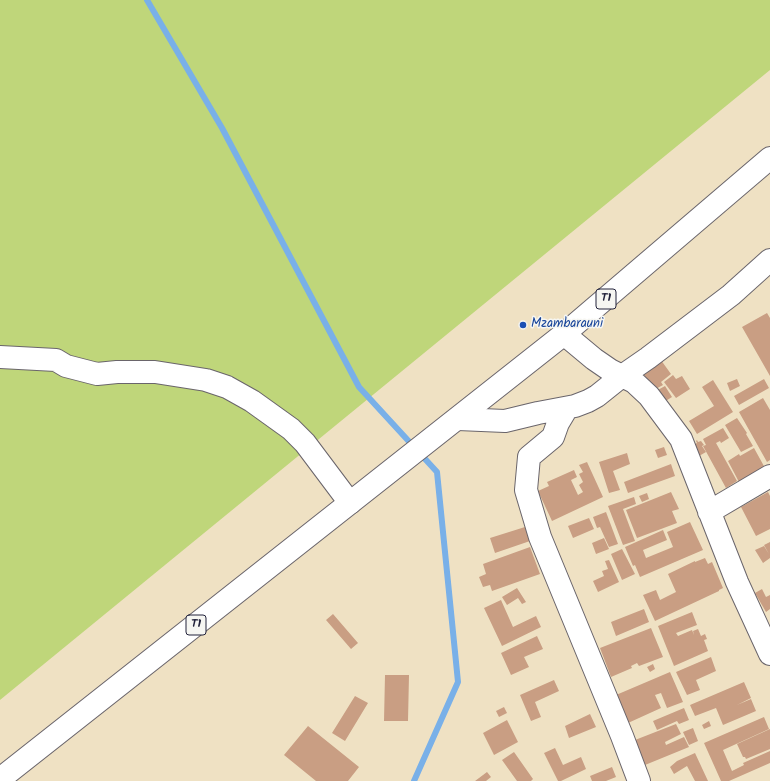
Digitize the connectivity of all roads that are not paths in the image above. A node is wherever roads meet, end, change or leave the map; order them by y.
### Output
1 (770, 158) edge
2 (770, 260) edge
3 (564, 334) junction
4 (0, 357) edge
5 (622, 376) junction
6 (567, 408) junction
7 (458, 419) junction
8 (770, 476) edge
9 (350, 503) junction
10 (709, 512) junction
11 (770, 654) edge
12 (0, 779) edge
13 (639, 781) edge

1 - 3 main road, T1
2 - 5 main road
3 - 5 main road
3 - 7 main road, T1
4 - 9 main road
5 - 6 main road
5 - 10 main road
6 - 7 main road
6 - 13 main road
7 - 9 main road, T1
8 - 10 main road
9 - 12 main road, T1
10 - 11 main road

